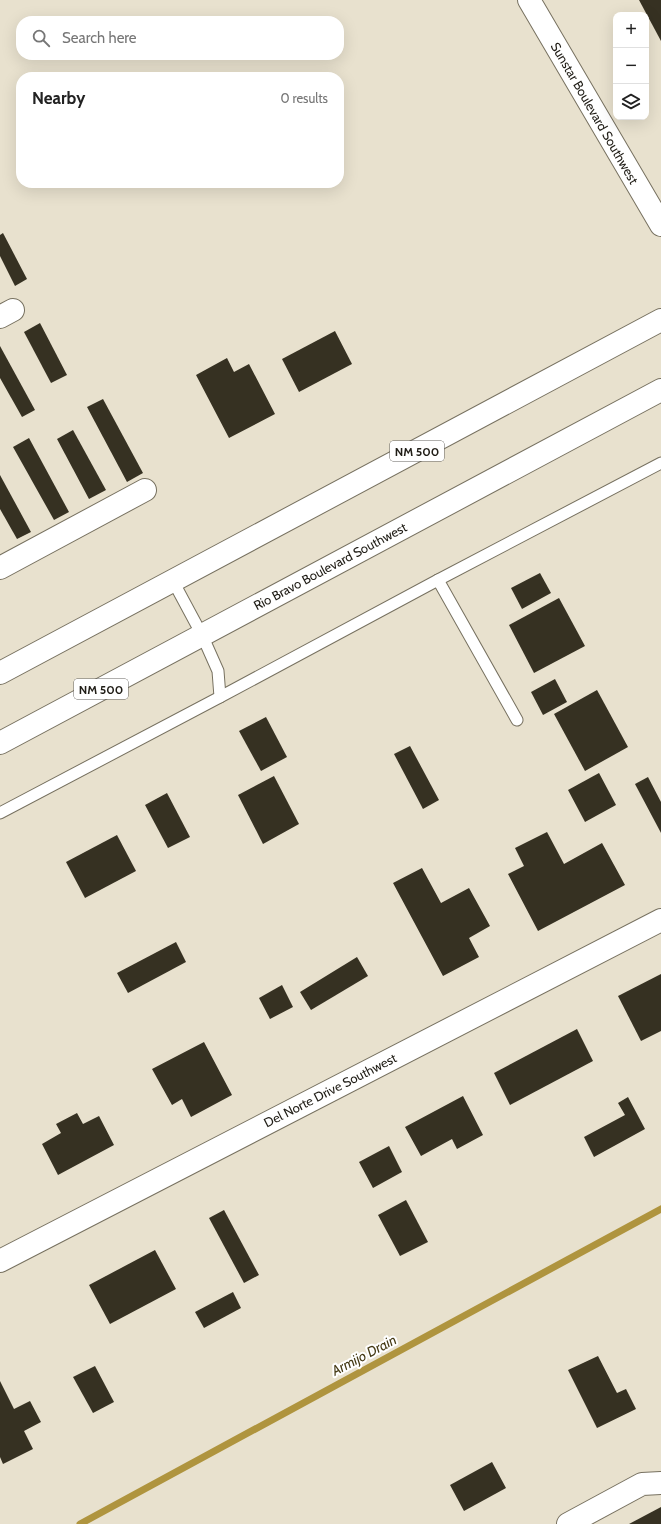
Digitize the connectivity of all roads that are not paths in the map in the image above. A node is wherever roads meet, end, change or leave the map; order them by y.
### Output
1 (529, 0) edge
2 (661, 225) edge
3 (661, 320) edge
4 (661, 390) edge
5 (661, 463) edge
6 (145, 490) dead end
7 (0, 568) edge
8 (438, 580) junction
9 (173, 581) junction
10 (202, 635) junction
11 (0, 674) edge
12 (220, 697) junction
13 (517, 720) dead end
14 (0, 743) edge
15 (0, 813) edge
16 (661, 920) edge
17 (0, 1261) edge
18 (661, 1483) edge
19 (568, 1524) edge

1 - 2 main road, Sunstar Boulevard Southwest
3 - 9 main road, NM 500
4 - 10 main road, Rio Bravo Boulevard Southwest / NM 500
5 - 8 lane
6 - 7 main road
8 - 12 lane
8 - 13 lane
9 - 10 lane
9 - 11 main road, NM 500
10 - 12 lane
10 - 14 main road, Rio Bravo Boulevard Southwest / NM 500
12 - 15 lane
16 - 17 main road, Del Norte Drive Southwest
18 - 19 main road

